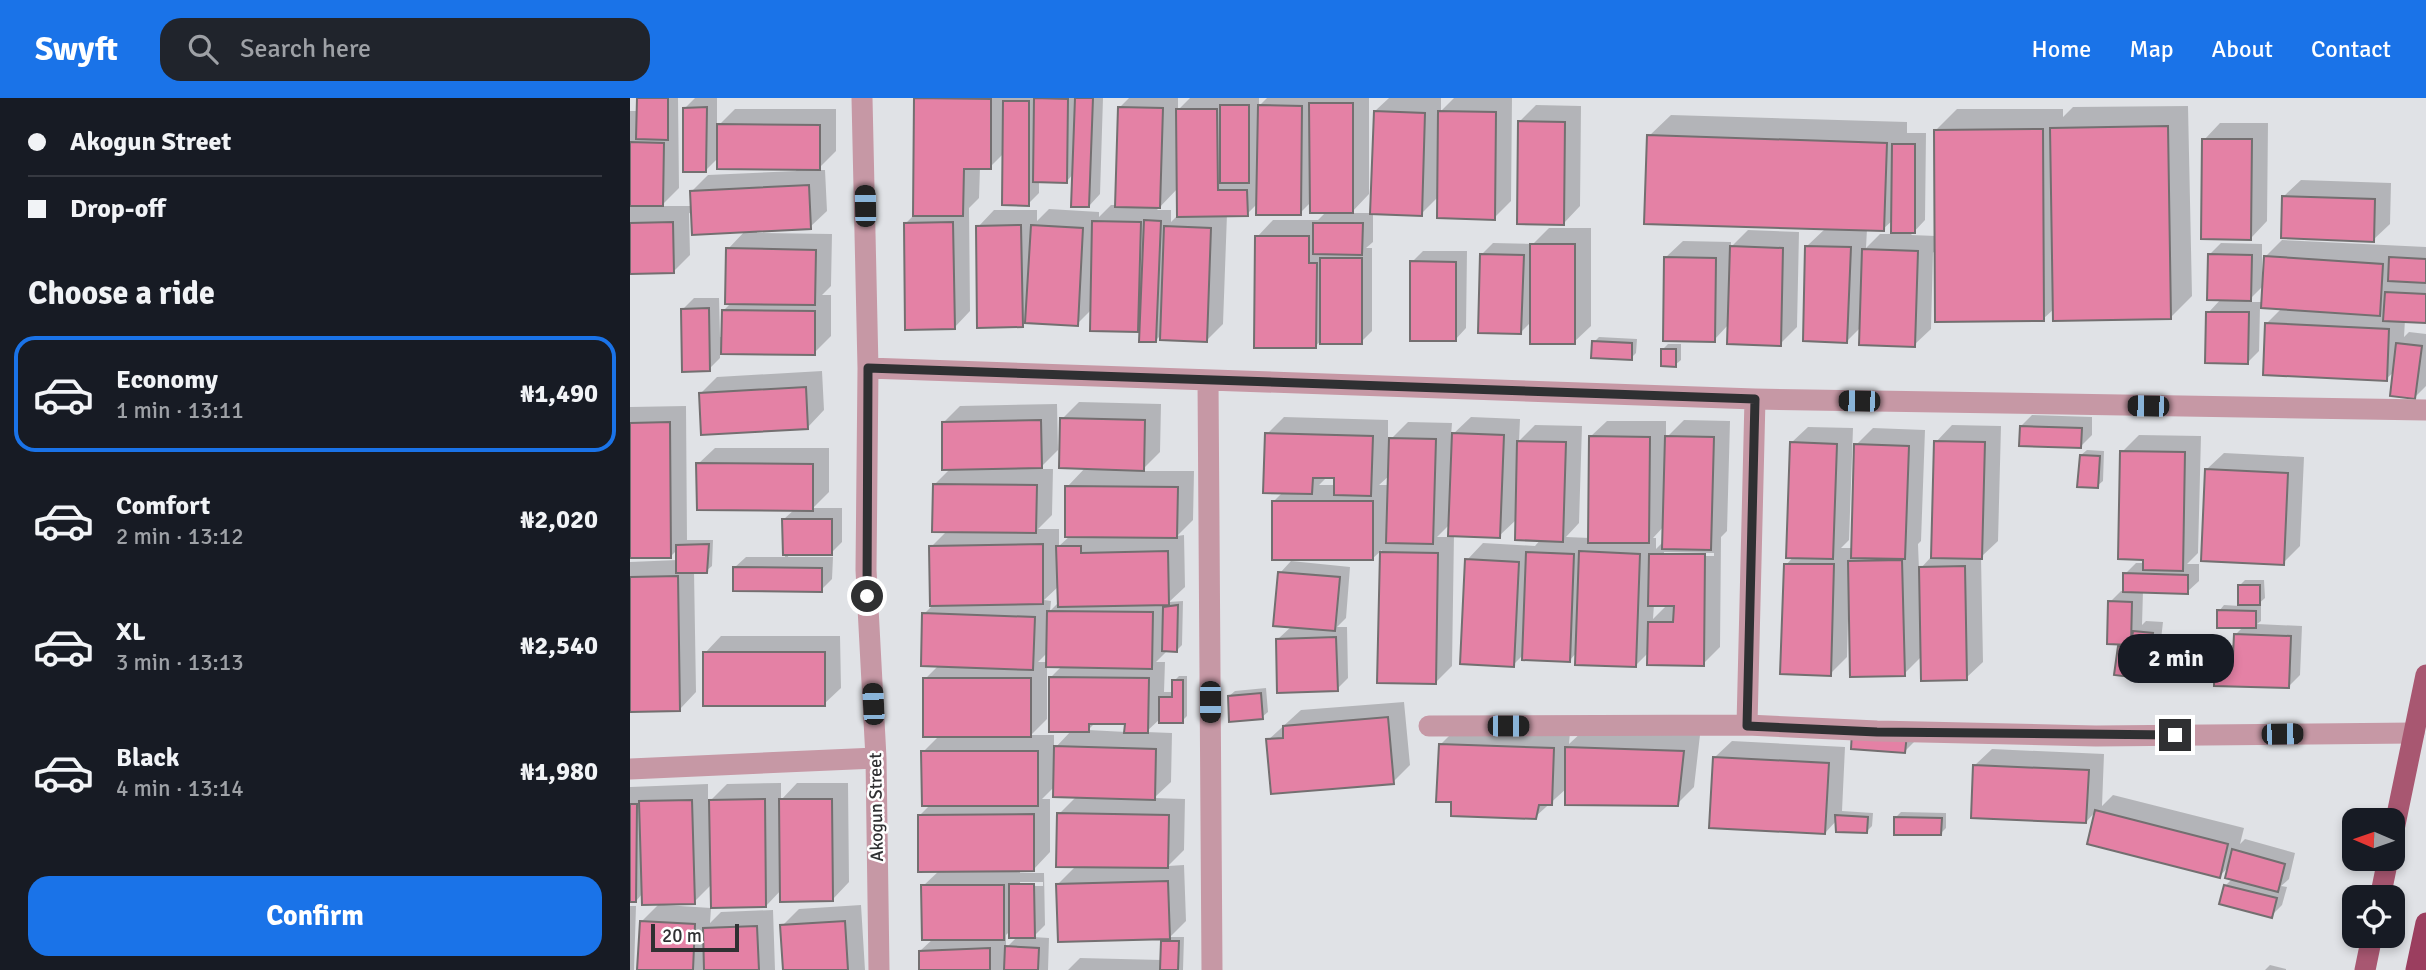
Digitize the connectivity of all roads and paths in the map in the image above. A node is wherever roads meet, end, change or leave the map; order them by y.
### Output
1 (862, 98) edge
2 (868, 368) junction
3 (1208, 380) junction
4 (1755, 399) junction
5 (2426, 410) edge
6 (2426, 675) edge
7 (1429, 726) dead end
8 (1747, 726) junction
9 (2414, 733) junction
10 (876, 758) junction
11 (630, 769) edge
12 (2398, 808) edge
13 (2426, 923) edge
14 (2370, 948) edge
15 (879, 970) edge
16 (1212, 970) edge
17 (2365, 970) edge
18 (2416, 970) edge

1 - 2 street, Akogun Street
2 - 3 street
2 - 10 street, Akogun Street
3 - 4 street
3 - 16 street
4 - 5 street
4 - 8 street
6 - 9 main road
7 - 8 street
8 - 9 street
9 - 12 main road
10 - 11 street
10 - 15 street, Akogun Street
13 - 18 highway
14 - 17 main road

